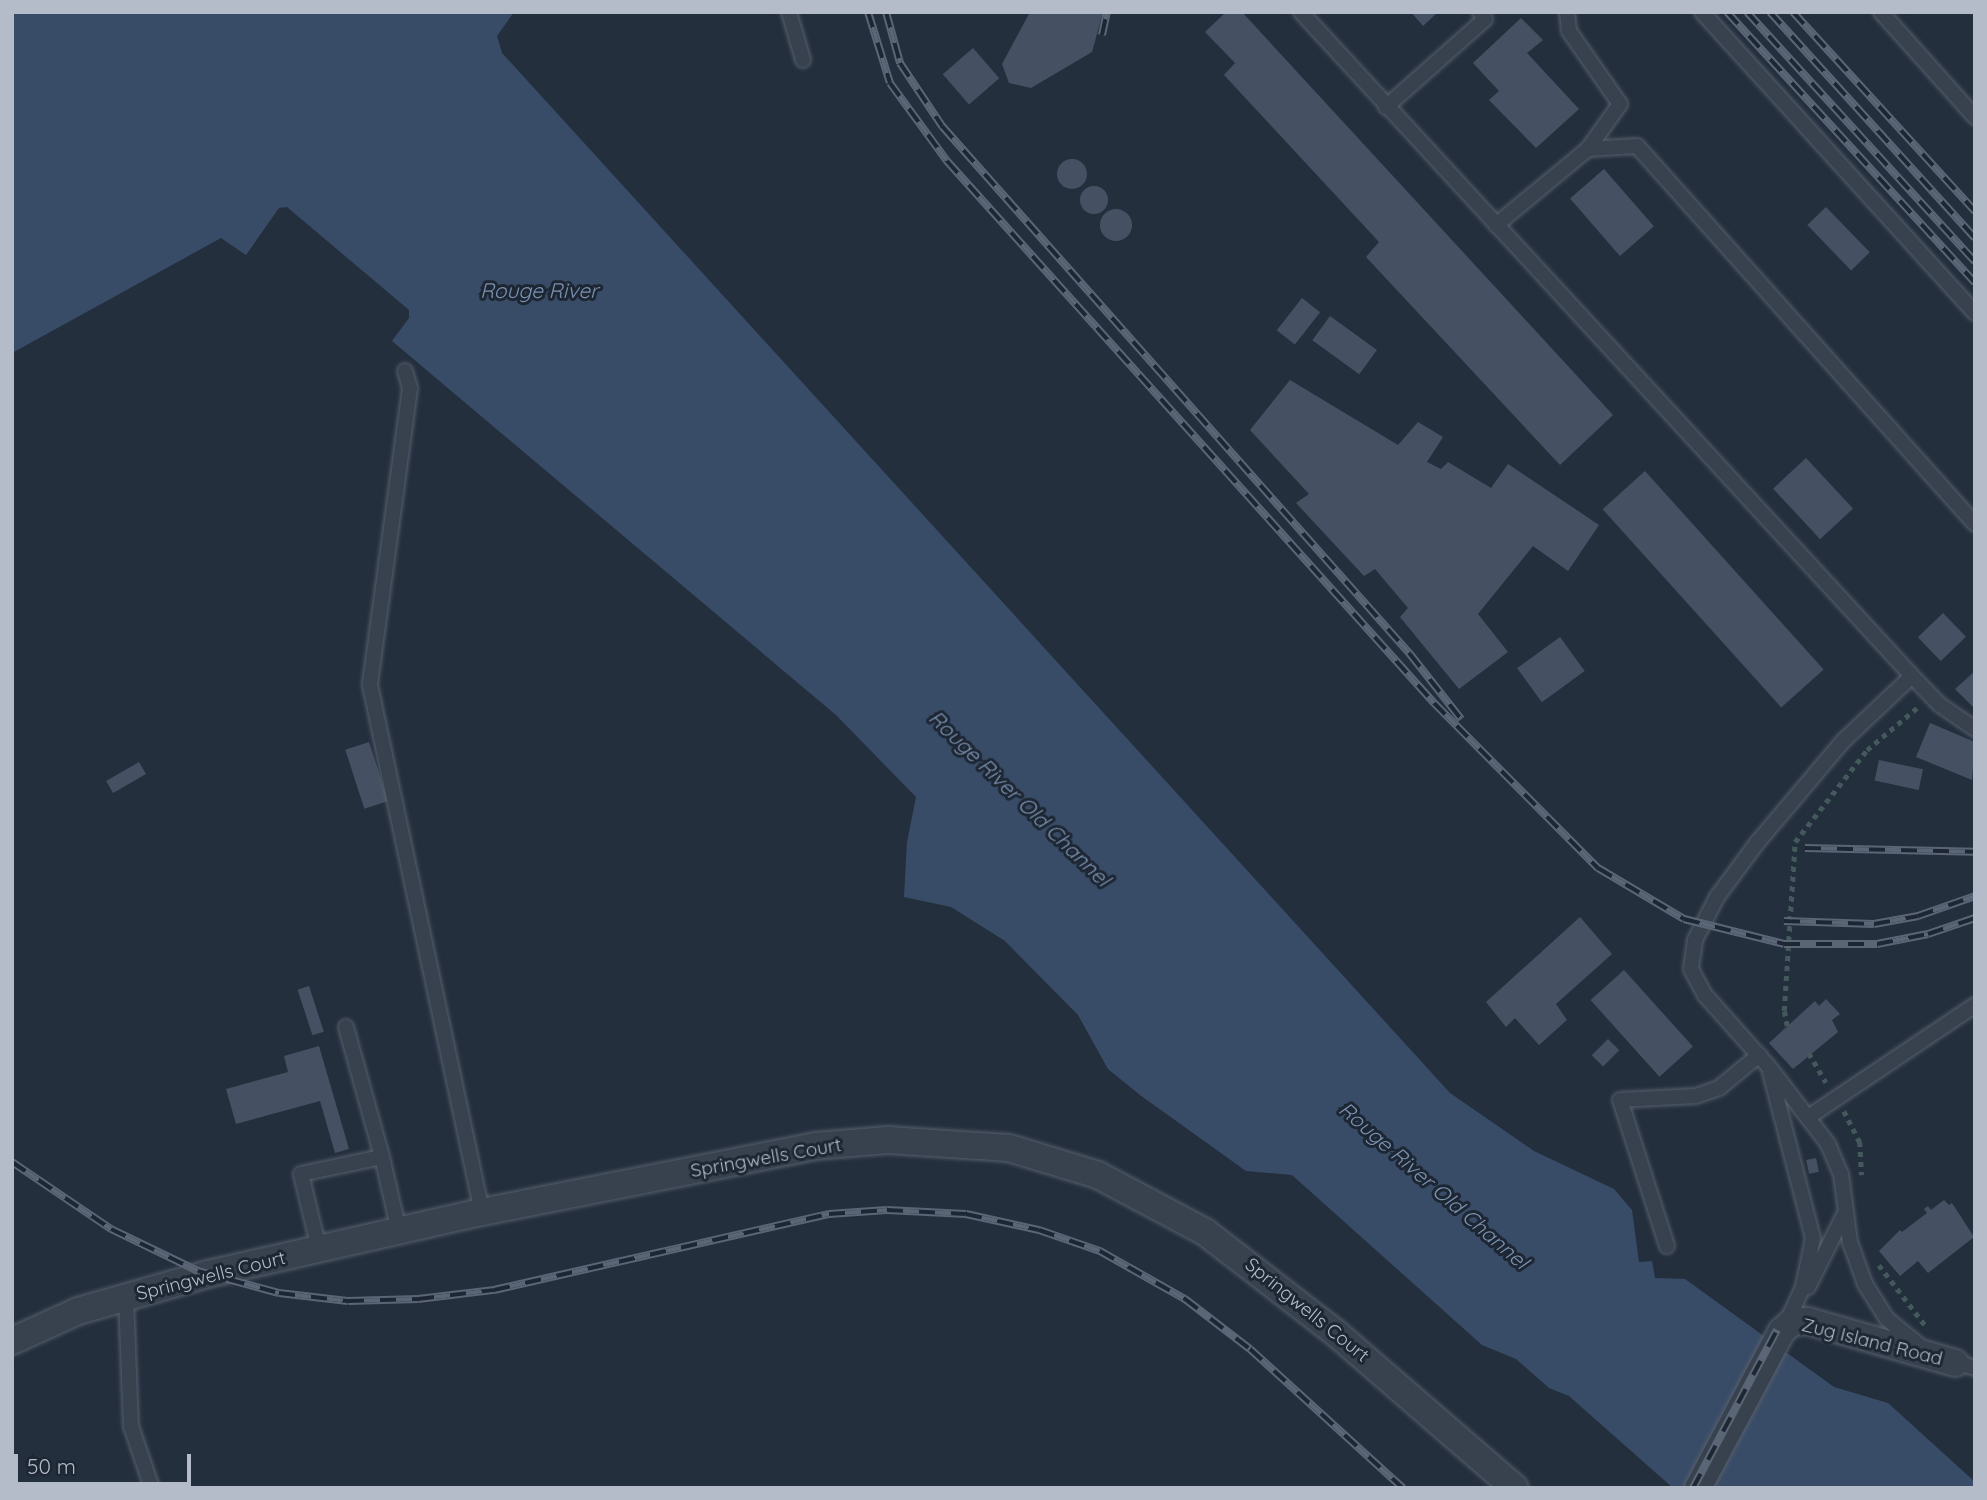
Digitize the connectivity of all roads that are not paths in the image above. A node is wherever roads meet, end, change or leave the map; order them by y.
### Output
1 (789, 12) edge
2 (1301, 12) edge
3 (1480, 12) edge
4 (1567, 12) edge
5 (1702, 12) edge
6 (1881, 12) edge
7 (803, 60) dead end
8 (1386, 107) junction
9 (1975, 117) edge
10 (1588, 149) junction
11 (1496, 225) junction
12 (1975, 313) edge
13 (405, 371) dead end
14 (1975, 524) edge
15 (1912, 676) junction
16 (1975, 729) edge
17 (1975, 1005) edge
18 (346, 1027) dead end
19 (1759, 1055) junction
20 (1769, 1067) junction
21 (1810, 1116) junction
22 (383, 1157) junction
23 (1846, 1210) junction
24 (482, 1212) junction
25 (398, 1231) junction
26 (1667, 1246) dead end
27 (319, 1249) junction
28 (126, 1297) junction
29 (1786, 1323) junction
30 (12, 1341) edge
31 (1965, 1365) edge
32 (152, 1488) edge
33 (1515, 1488) edge
34 (1698, 1488) edge

1 - 7 lane
2 - 8 lane
3 - 8 lane
4 - 10 lane
5 - 12 lane
6 - 9 lane
8 - 11 lane
10 - 11 lane
10 - 14 lane
11 - 15 lane
13 - 24 lane
15 - 16 lane
15 - 19 lane
17 - 21 lane
18 - 22 lane
19 - 20 lane
19 - 26 lane
20 - 21 lane
20 - 29 lane
21 - 23 lane
22 - 25 lane
22 - 27 lane
23 - 29 lane
23 - 31 lane
24 - 25 street, Springwells Court
24 - 33 street, Springwells Court
25 - 27 street, Springwells Court
27 - 28 street, Springwells Court
28 - 30 street, Springwells Court
28 - 32 lane
29 - 31 street, Zug Island Road
29 - 34 street, Zug Island Road

